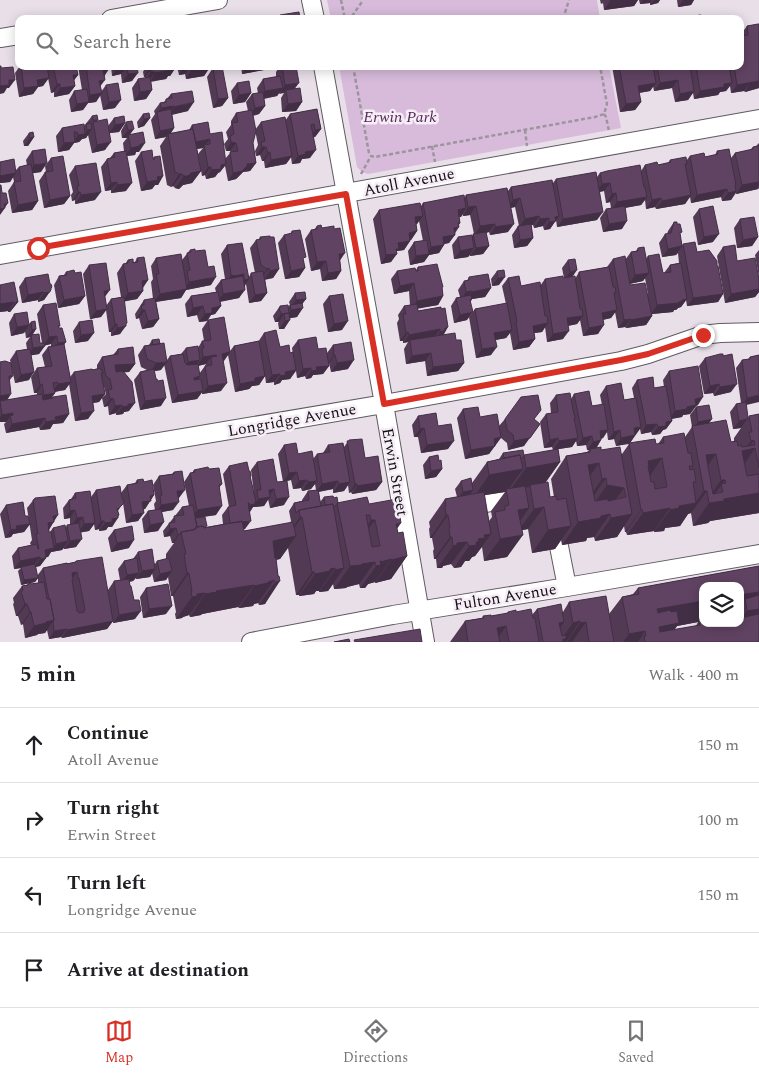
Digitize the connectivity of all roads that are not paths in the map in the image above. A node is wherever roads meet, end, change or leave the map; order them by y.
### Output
1 (218, 0) edge
2 (311, 0) edge
3 (134, 15) edge
4 (314, 15) edge
5 (15, 36) edge
6 (0, 38) edge
7 (324, 70) edge
8 (759, 119) edge
9 (346, 194) junction
10 (0, 255) edge
11 (759, 332) edge
12 (384, 404) junction
13 (0, 469) edge
14 (481, 504) edge
15 (759, 554) edge
16 (567, 587) junction
17 (419, 611) junction
18 (331, 635) edge
19 (260, 641) edge
20 (425, 642) edge

1 - 3 street
2 - 4 street
5 - 6 street
7 - 9 street, Erwin Street
8 - 9 street, Atoll Avenue
9 - 10 street, Atoll Avenue
9 - 12 street, Erwin Street
11 - 12 street, Longridge Avenue
12 - 13 street, Longridge Avenue
12 - 17 street, Erwin Street
14 - 16 street
15 - 16 street, Fulton Avenue
16 - 17 street, Fulton Avenue
17 - 18 street, Fulton Avenue
17 - 20 street, Erwin Street
18 - 19 street, Fulton Avenue

